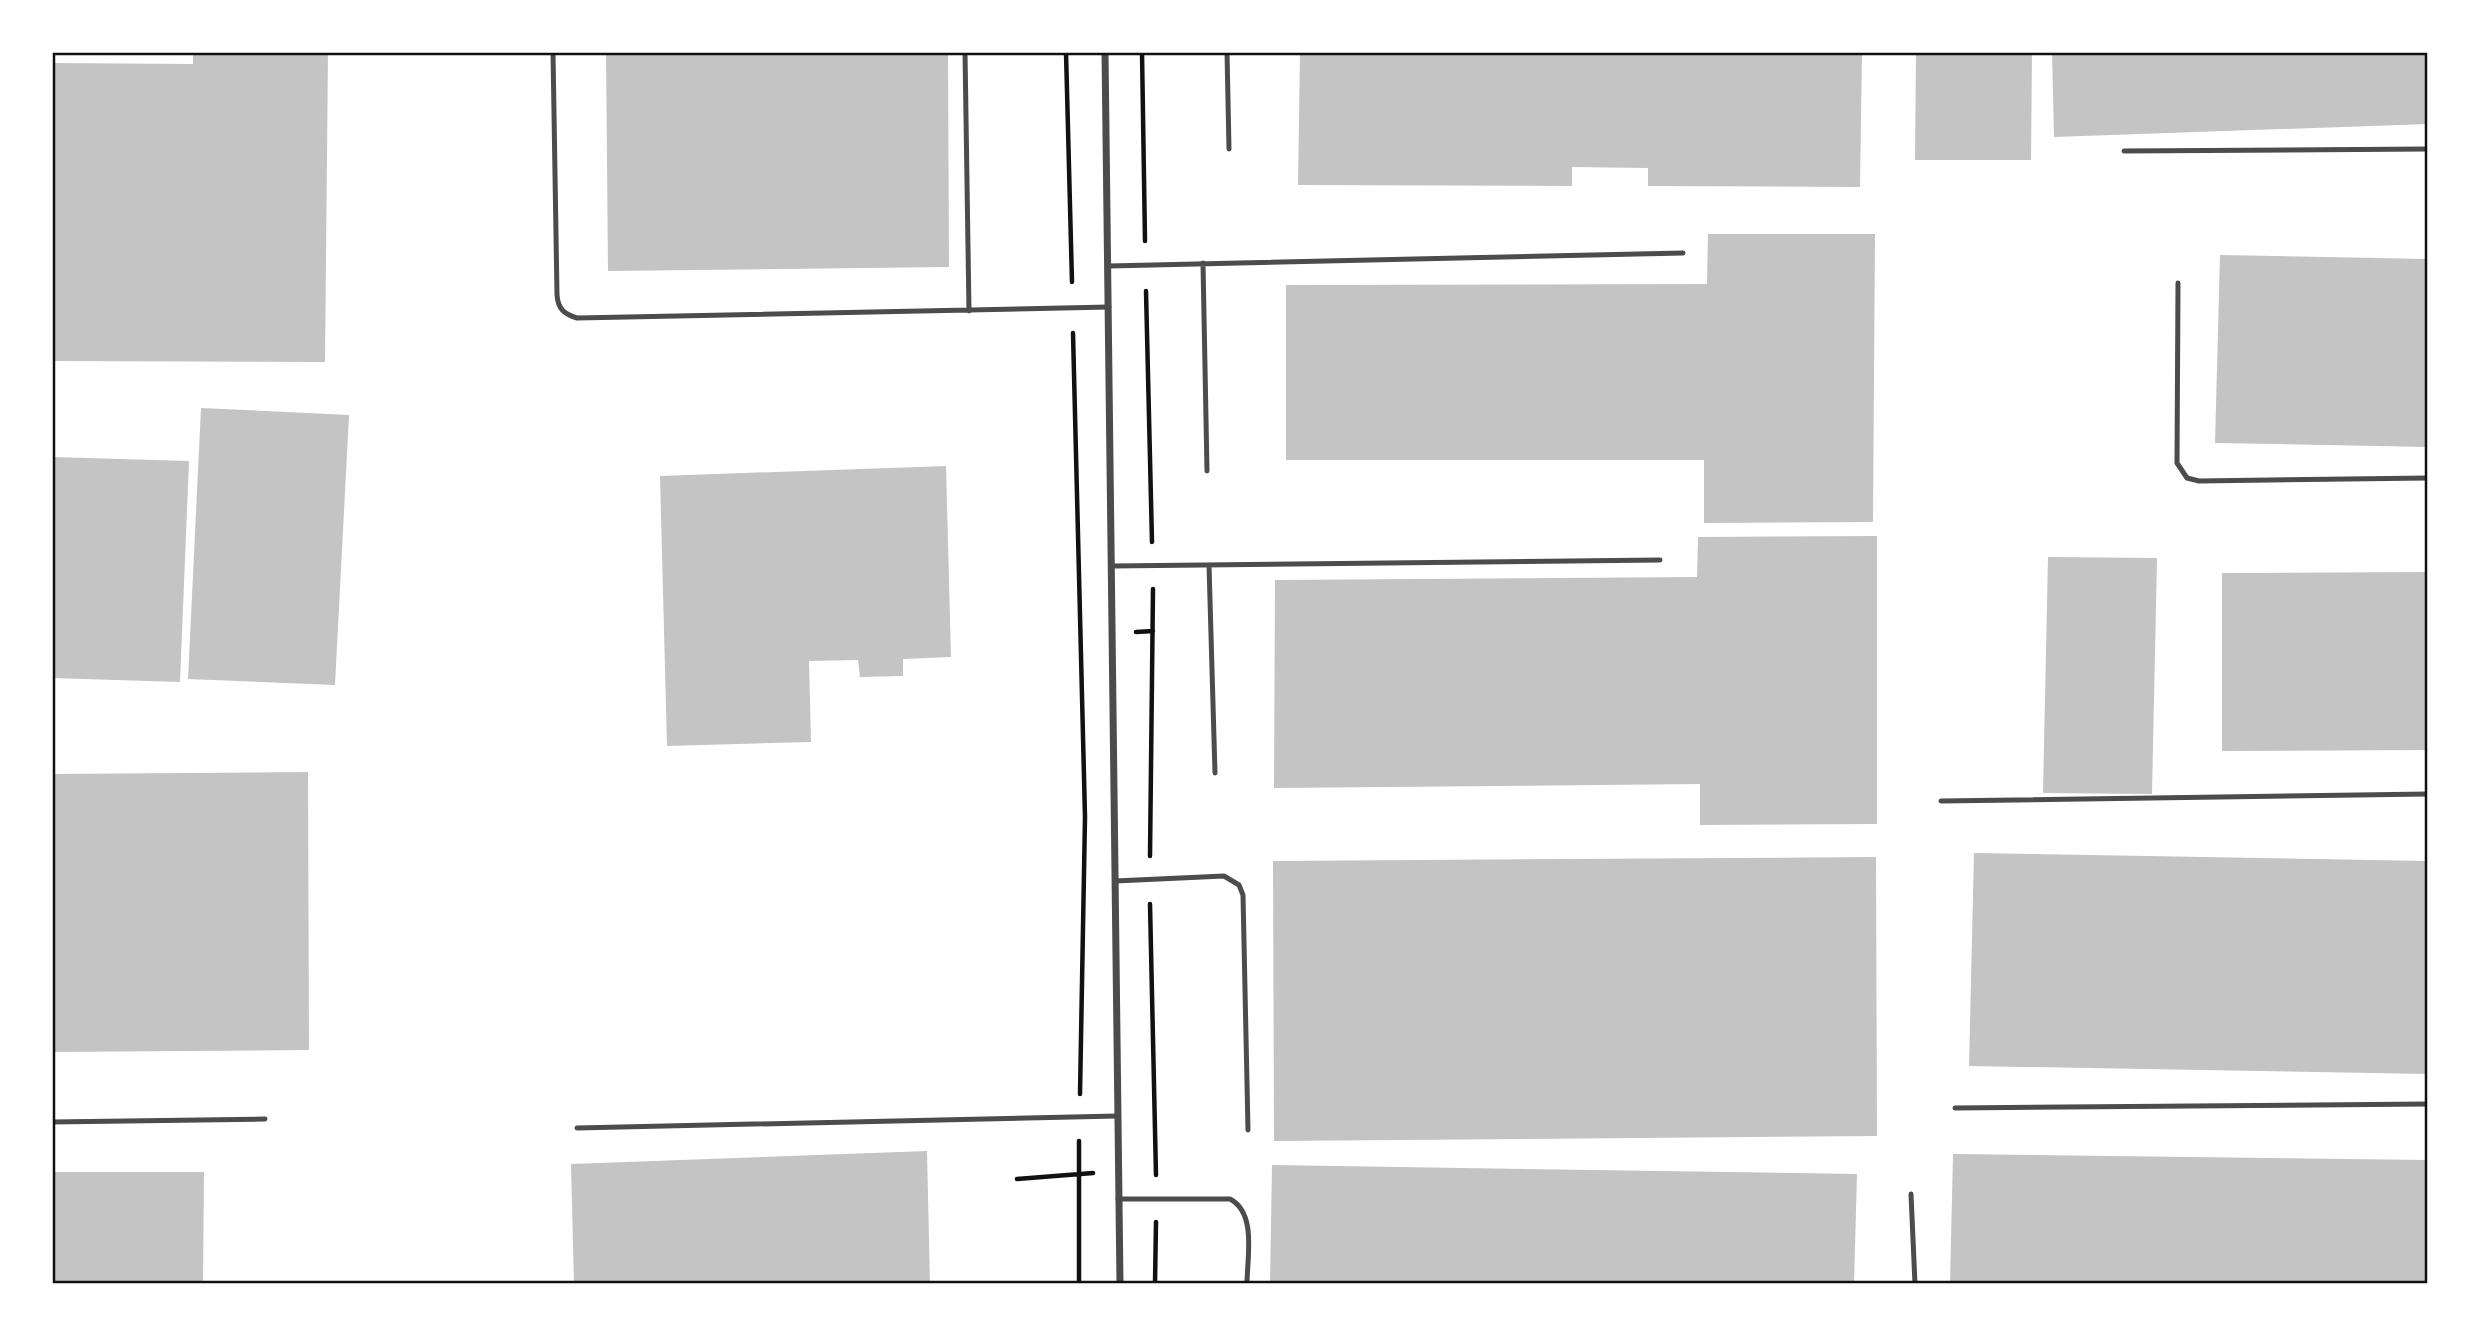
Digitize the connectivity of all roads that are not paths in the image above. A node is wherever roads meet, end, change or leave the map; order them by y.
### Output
1 (553, 52) edge
2 (965, 52) edge
3 (1105, 52) edge
4 (1227, 52) edge
5 (1229, 149) dead end
6 (2427, 149) edge
7 (2124, 151) dead end
8 (1683, 253) dead end
9 (1203, 263) junction
10 (1109, 266) junction
11 (2178, 283) dead end
12 (1110, 307) junction
13 (969, 311) junction
14 (1207, 471) dead end
15 (2427, 478) edge
16 (1660, 560) dead end
17 (1209, 565) junction
18 (1112, 566) junction
19 (1215, 773) dead end
20 (2427, 793) edge
21 (1941, 801) dead end
22 (1115, 881) junction
23 (2427, 1104) edge
24 (1955, 1108) dead end
25 (1117, 1116) junction
26 (265, 1119) dead end
27 (52, 1122) edge
28 (577, 1128) dead end
29 (1248, 1130) dead end
30 (1912, 1194) dead end
31 (1118, 1199) junction
32 (1119, 1283) edge
33 (1247, 1283) edge
34 (1914, 1283) edge

1 - 13 lane
2 - 13 lane
3 - 10 street
4 - 5 lane
6 - 7 lane
8 - 9 lane
9 - 10 lane
9 - 14 lane
10 - 12 street
11 - 15 lane
12 - 13 lane
12 - 18 street
16 - 17 lane
17 - 18 lane
17 - 19 lane
18 - 22 street
20 - 21 lane
22 - 25 street
22 - 29 lane
23 - 24 lane
25 - 28 lane
25 - 31 street
26 - 27 lane
30 - 34 lane
31 - 32 street
31 - 33 lane

